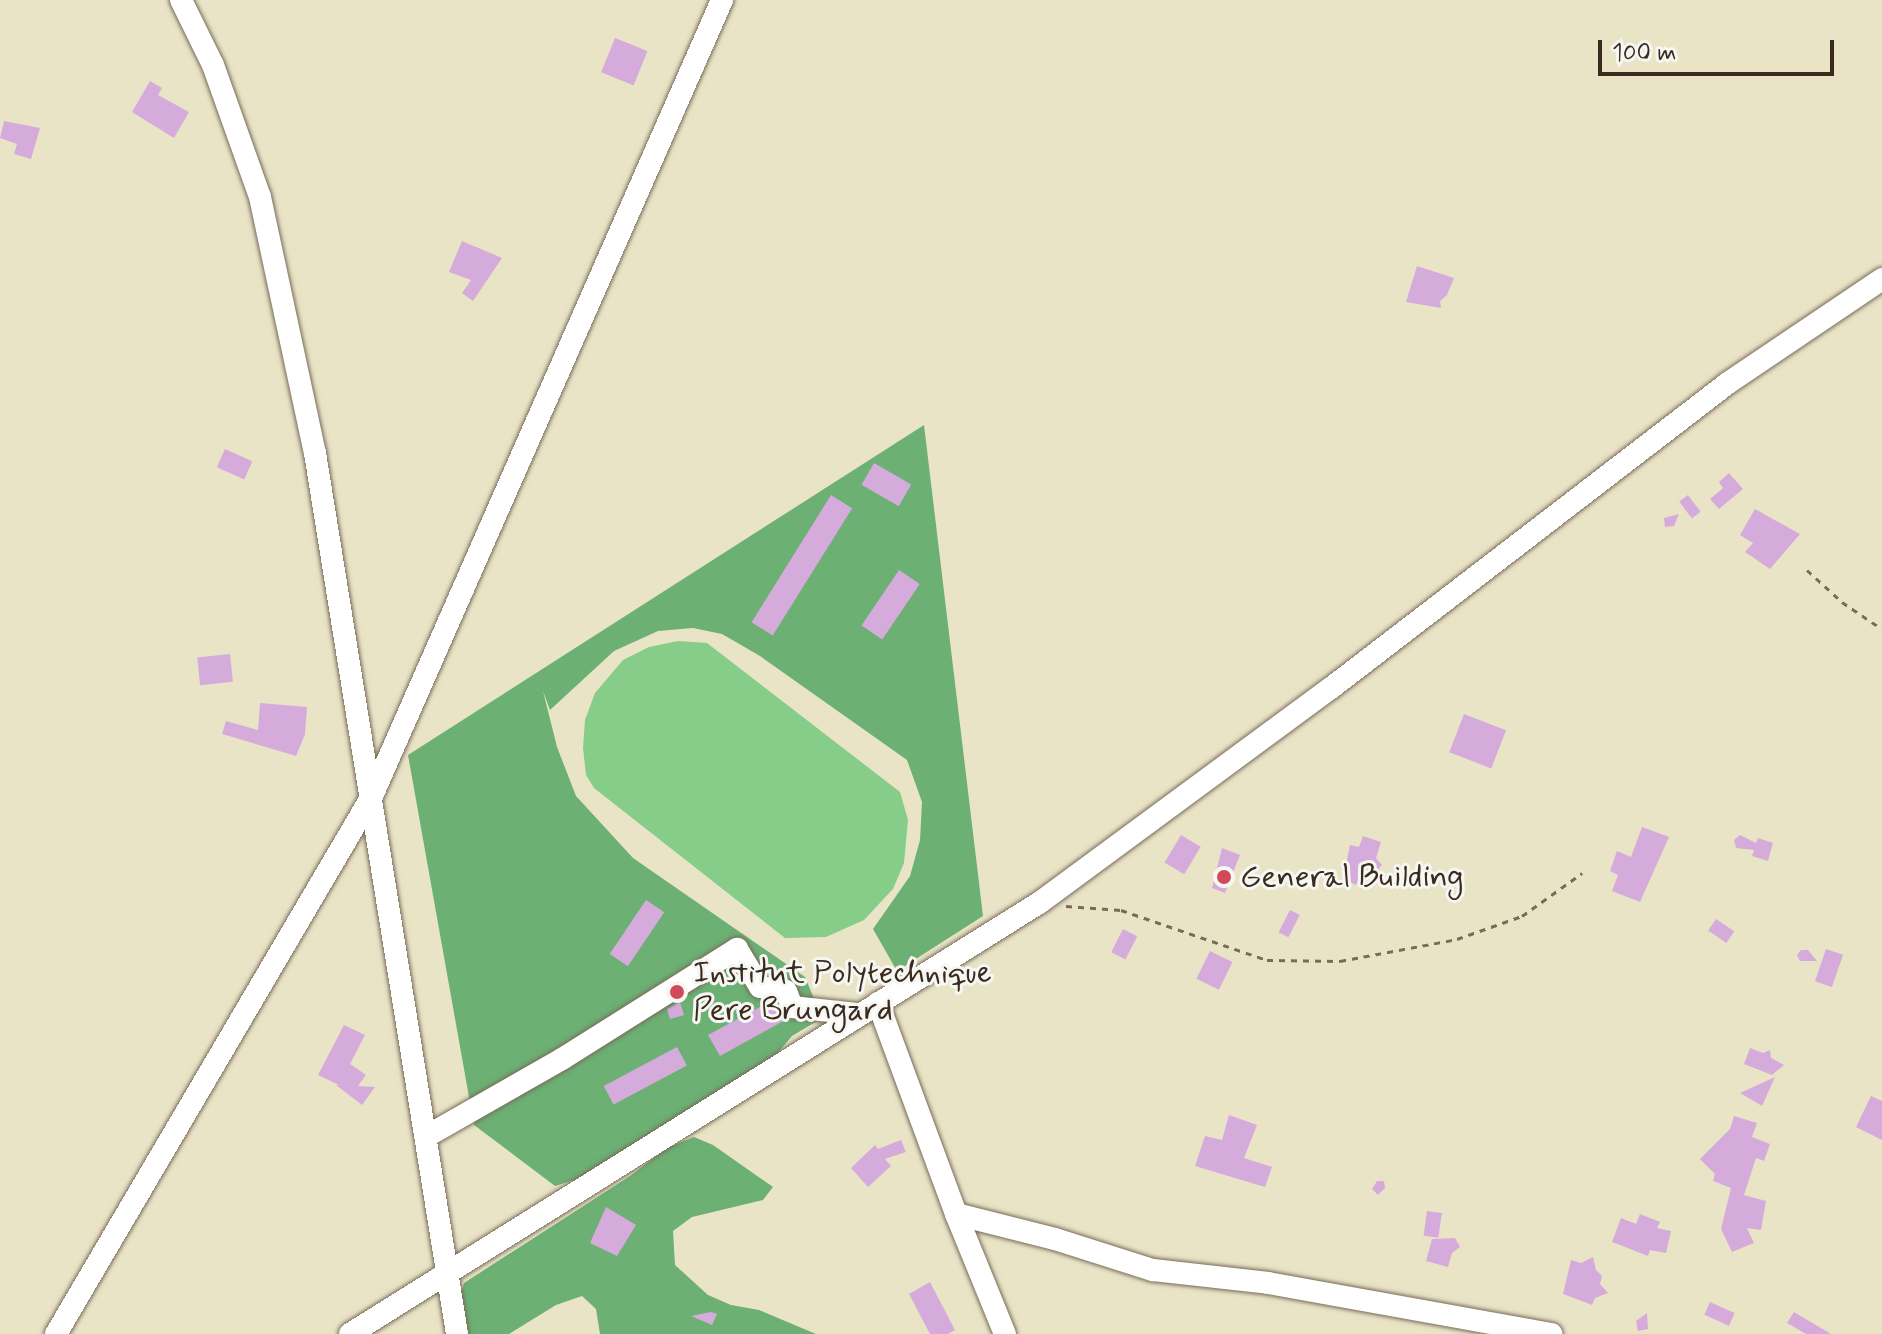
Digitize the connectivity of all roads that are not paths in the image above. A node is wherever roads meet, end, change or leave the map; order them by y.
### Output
1 (181, 0) edge
2 (722, 0) edge
3 (1882, 279) edge
4 (372, 796) junction
5 (878, 1003) junction
6 (857, 1014) junction
7 (427, 1136) junction
8 (956, 1214) junction
9 (449, 1274) junction
10 (56, 1334) edge
11 (350, 1334) edge
12 (457, 1334) edge
13 (1005, 1334) edge
14 (1551, 1334) edge

1 - 4 street
2 - 4 street
3 - 5 street
4 - 7 street
4 - 10 street
5 - 6 street
5 - 8 street
6 - 7 street
6 - 9 street
7 - 9 street
8 - 13 street
8 - 14 street
9 - 11 street
9 - 12 street

